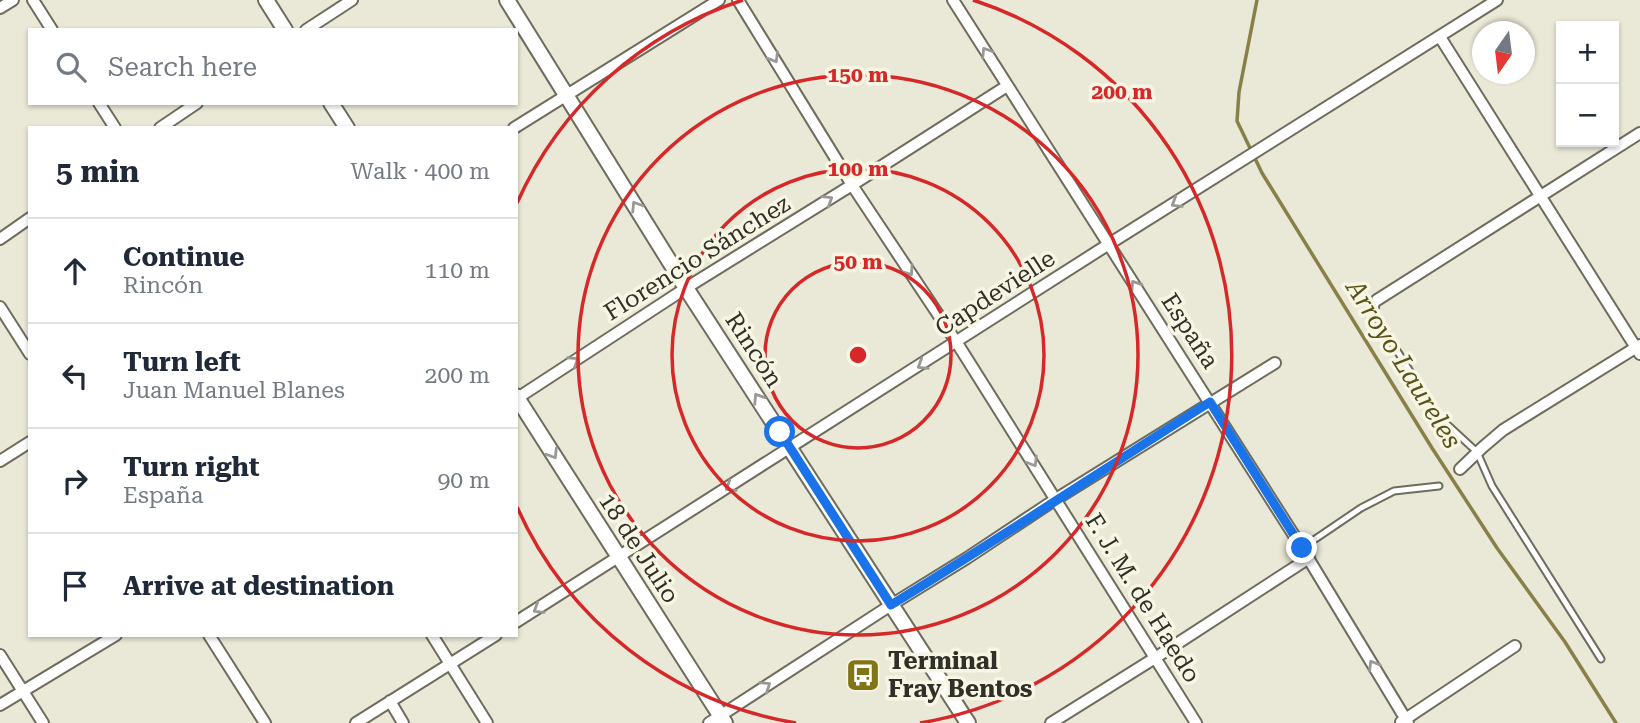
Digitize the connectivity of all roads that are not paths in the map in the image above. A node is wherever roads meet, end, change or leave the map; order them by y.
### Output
1 (13, 0) edge
2 (33, 0) edge
3 (266, 0) edge
4 (352, 0) edge
5 (507, 0) edge
6 (719, 0) edge
7 (738, 0) edge
8 (953, 0) edge
9 (1497, 0) edge
10 (0, 8) edge
11 (51, 28) edge
12 (284, 28) edge
13 (309, 28) edge
14 (1440, 37) junction
15 (1007, 86) junction
16 (567, 94) junction
17 (100, 105) edge
18 (194, 105) edge
19 (332, 105) edge
20 (114, 126) edge
21 (163, 126) edge
22 (346, 126) edge
23 (517, 126) edge
24 (1640, 133) edge
25 (852, 185) junction
26 (1541, 195) junction
27 (28, 219) edge
28 (0, 239) edge
29 (1109, 244) junction
30 (686, 288) junction
31 (1377, 300) joint
32 (0, 307) edge
33 (957, 342) junction
34 (1639, 349) edge
35 (28, 351) edge
36 (1275, 363) dead end
37 (518, 397) edge
38 (518, 400) edge
39 (1210, 402) junction
40 (28, 443) edge
41 (790, 449) junction
42 (1478, 452) junction
43 (0, 461) edge
44 (1460, 469) dead end
45 (1438, 486) dead end
46 (1056, 499) junction
47 (1302, 548) junction
48 (619, 558) junction
49 (1309, 558) junction
50 (891, 605) junction
51 (518, 621) edge
52 (113, 637) edge
53 (210, 637) edge
54 (433, 637) edge
55 (493, 637) edge
56 (1516, 646) dead end
57 (0, 655) edge
58 (1155, 658) junction
59 (1601, 659) dead end
60 (450, 664) junction
61 (23, 691) junction
62 (390, 701) junction
63 (0, 705) edge
64 (718, 720) edge
65 (1404, 722) edge
66 (43, 723) edge
67 (265, 723) edge
68 (356, 723) edge
69 (403, 723) edge
70 (487, 723) edge
71 (968, 723) edge
72 (1051, 723) edge
73 (1196, 723) edge

1 - 10 street
2 - 11 street
3 - 12 street
4 - 13 street
5 - 16 street, Rincón
6 - 16 street
7 -> 25 street, F. J. M. de Haedo
15 -> 8 street, España
9 - 14 street, Capdevielle
14 - 26 street
14 -> 29 street, Capdevielle
15 - 25 street, Florencio Sánchez
15 - 29 street, España
16 - 23 street
30 -> 16 street, Rincón
17 - 20 street
18 - 21 street
19 - 22 street
24 - 26 street
30 -> 25 street, Florencio Sánchez
25 -> 33 street, F. J. M. de Haedo
26 - 31 street
26 - 34 street
27 - 28 street
29 - 33 street, Capdevielle
39 -> 29 street, España
37 -> 30 street, Florencio Sánchez
41 -> 30 street, Rincón
31 - 42 lane
32 - 35 street
33 -> 41 street, Capdevielle
33 -> 46 street, F. J. M. de Haedo
34 - 42 street
36 - 39 street
38 -> 48 street, 18 de Julio
39 - 46 street
39 - 47 street, España
40 - 43 street
41 -> 48 street, Capdevielle
41 - 50 street, Rincón
42 - 44 street
42 - 59 lane
45 - 47 lane
46 - 50 street
46 - 58 street, F. J. M. de Haedo
47 - 49 street, España
48 -> 51 street, Capdevielle
48 - 64 street, 18 de Julio
49 - 58 street
65 -> 49 street, España
64 -> 50 street
50 - 71 street, Rincón
52 - 61 street
53 - 67 street
54 - 60 street
55 - 60 street
56 - 65 street
57 - 61 street
58 - 72 street
58 - 73 street, F. J. M. de Haedo
60 - 62 street
60 - 70 street
61 - 63 street
61 - 66 street
62 - 68 street
62 - 69 street

